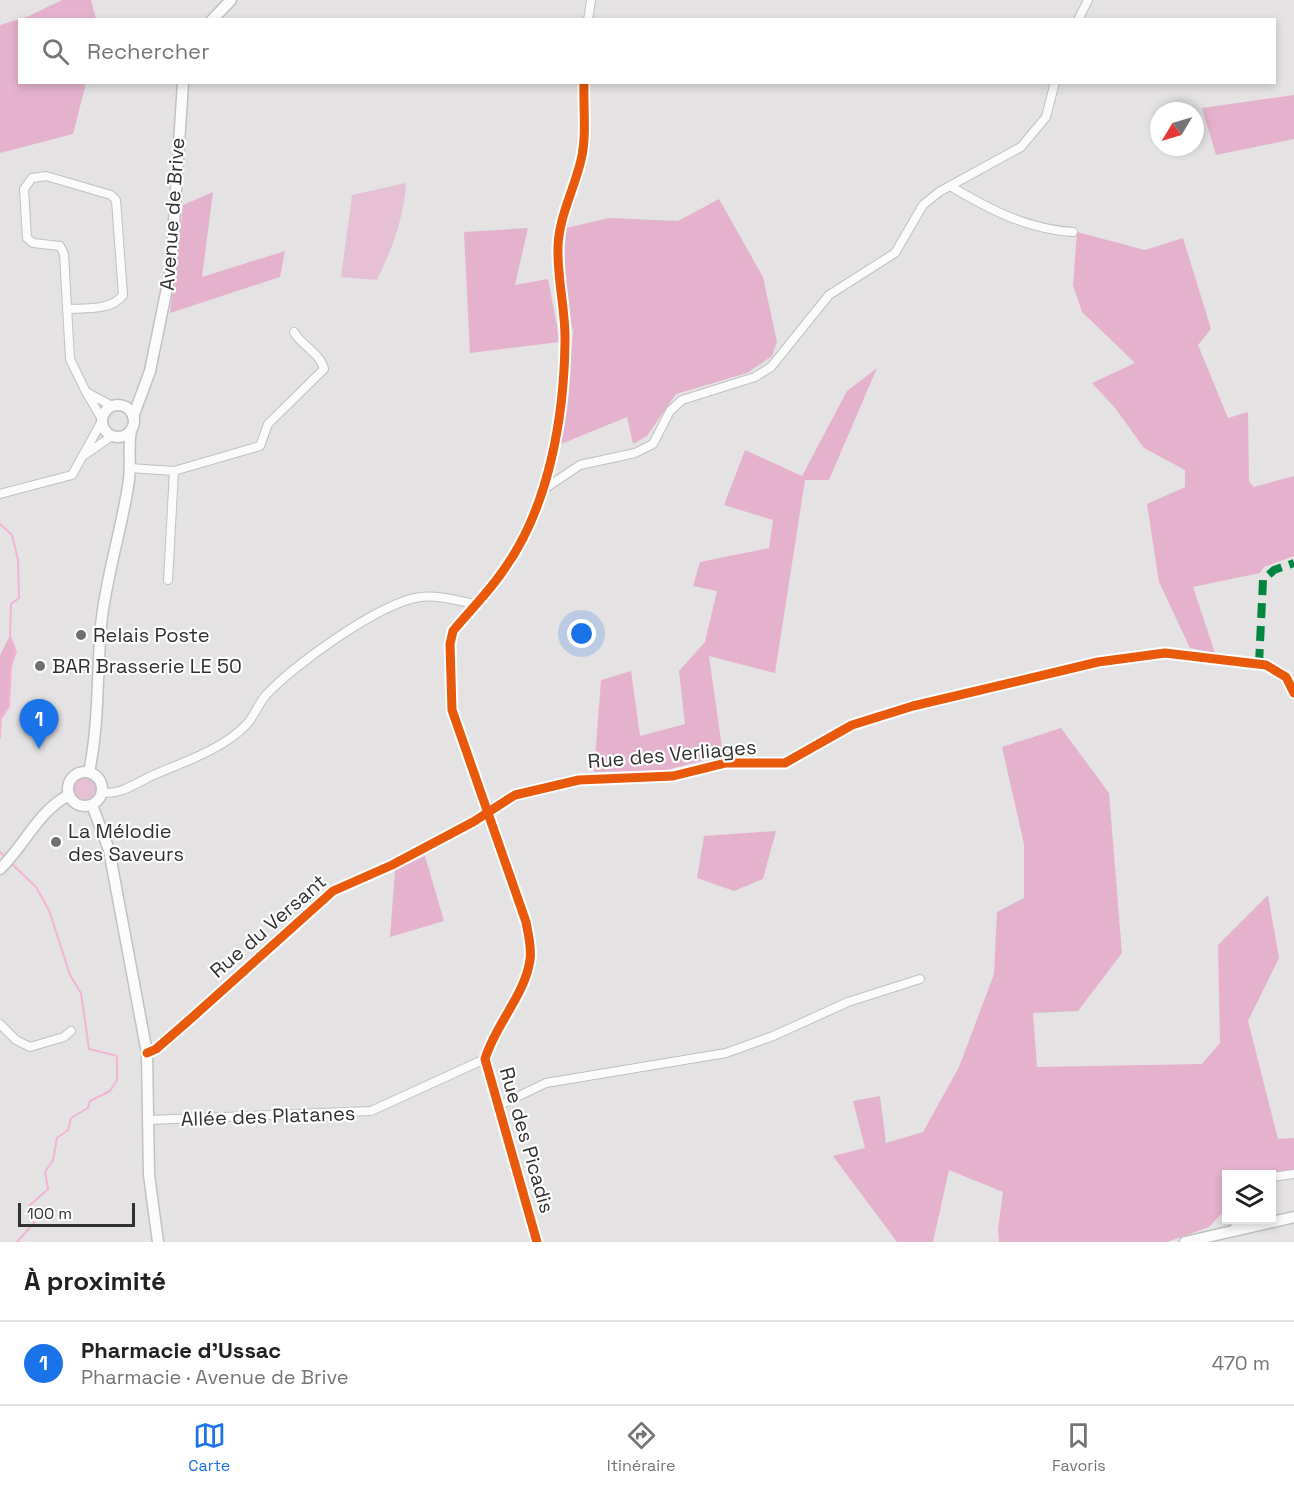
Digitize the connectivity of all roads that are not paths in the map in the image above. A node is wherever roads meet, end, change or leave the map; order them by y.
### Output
1 (231, 0) edge
2 (591, 0) edge
3 (1088, 0) edge
4 (214, 18) edge
5 (588, 18) edge
6 (1079, 18) edge
7 (183, 84) edge
8 (584, 84) edge
9 (1054, 84) edge
10 (950, 186) junction
11 (1073, 232) dead end
12 (68, 309) junction
13 (294, 332) dead end
14 (147, 380) junction
15 (86, 392) junction
16 (115, 406) junction
17 (133, 417) junction
18 (102, 420) junction
19 (131, 430) junction
20 (113, 437) junction
21 (85, 455) junction
22 (129, 464) junction
23 (174, 471) junction
24 (540, 491) junction
25 (0, 494) edge
26 (168, 580) dead end
27 (474, 604) junction
28 (1294, 693) edge
29 (89, 772) junction
30 (102, 792) junction
31 (69, 795) junction
32 (92, 805) junction
33 (489, 813) junction
34 (6, 863) edge
35 (920, 979) dead end
36 (0, 1024) edge
37 (71, 1030) dead end
38 (147, 1053) junction
39 (485, 1059) junction
40 (500, 1105) junction
41 (148, 1120) junction
42 (1294, 1174) edge
43 (1276, 1177) edge
44 (1294, 1217) edge
45 (1276, 1219) edge
46 (1235, 1224) edge
47 (158, 1242) edge
48 (537, 1242) edge
49 (1185, 1242) edge

1 - 4 street
2 - 5 street
3 - 6 street
7 - 14 street, Avenue de Brive
8 - 24 street, Rue des Picadis
9 - 10 street
10 - 11 street
10 - 24 street
12 - 12 street
12 - 15 street
13 - 23 street
14 - 16 street
14 - 17 street, Avenue de Brive
15 - 16 street
15 - 18 street
16 - 17 street
16 - 18 street
17 - 19 street
18 - 20 street
18 - 21 street
19 - 20 street
19 - 22 street
20 - 21 street
20 - 22 street
21 - 25 street
22 - 23 street
22 - 29 street
23 - 26 street
24 - 27 street, Rue des Picadis
27 - 30 street
27 - 33 street, Rue des Picadis
28 - 33 street, Rue des Verliages
29 - 30 street
29 - 31 street
30 - 32 street
31 - 32 street
31 - 34 street
32 - 38 street
33 - 38 street, Rue du Versant
33 - 39 street, Rue des Picadis
35 - 40 street
36 - 37 street
38 - 41 street
39 - 40 street, Rue des Picadis
39 - 41 street, Allée des Platanes
40 - 48 street, Rue des Picadis
41 - 47 street
42 - 43 street
44 - 45 street
46 - 49 street

